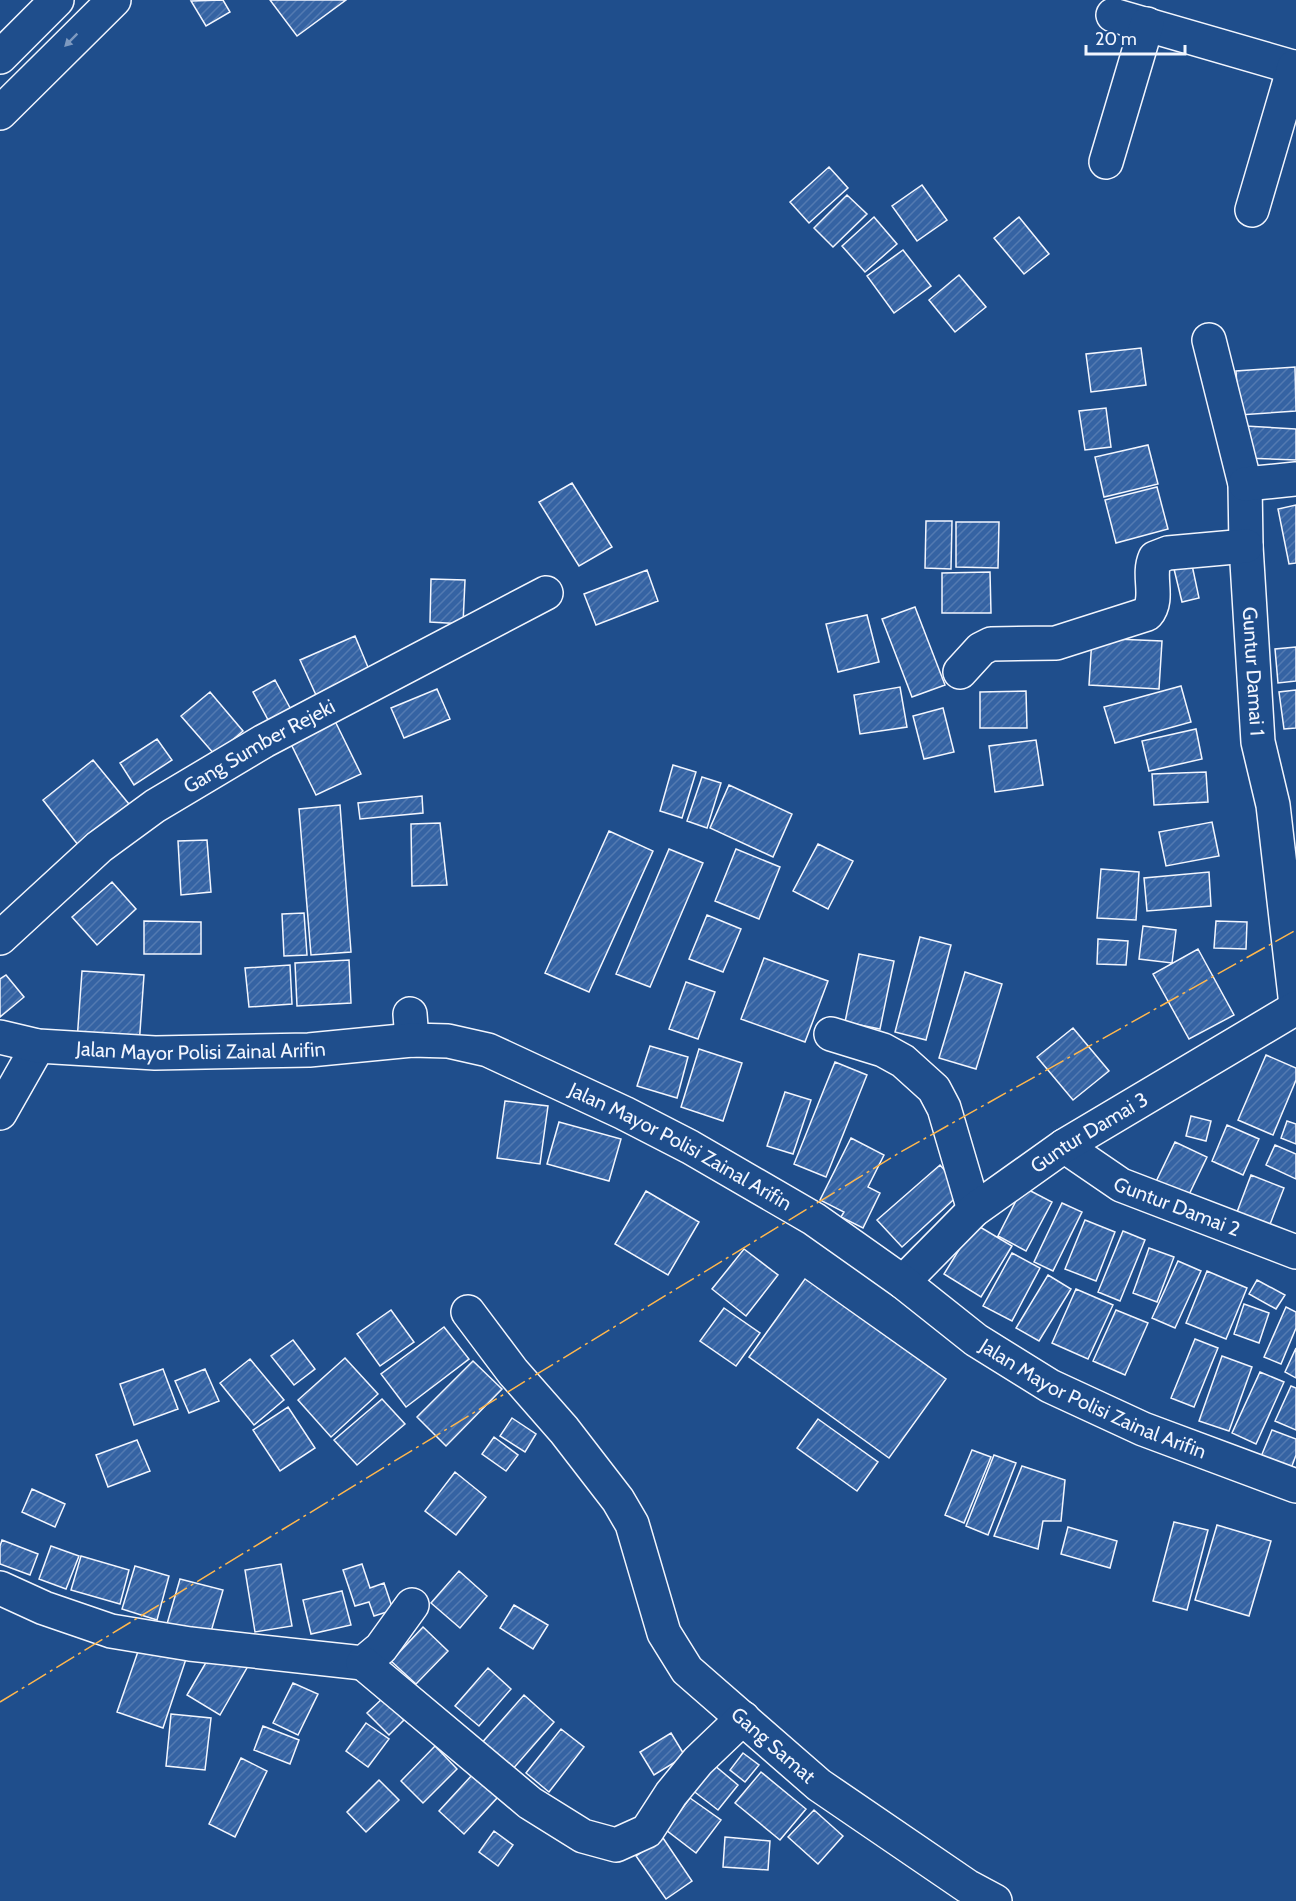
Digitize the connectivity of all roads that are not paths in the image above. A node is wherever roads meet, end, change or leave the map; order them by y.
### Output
1 (57, 0) edge
2 (114, 0) edge
3 (1113, 15) dead end
4 (1147, 24) junction
5 (0, 57) edge
6 (1295, 68) edge
7 (0, 113) edge
8 (1106, 162) dead end
9 (1252, 210) dead end
10 (1209, 340) dead end
11 (1296, 479) edge
12 (1245, 484) junction
13 (1246, 546) junction
14 (546, 593) dead end
15 (960, 672) dead end
16 (0, 938) edge
17 (1296, 1006) edge
18 (831, 1034) dead end
19 (0, 1037) edge
20 (38, 1046) junction
21 (0, 1113) edge
22 (1064, 1146) junction
23 (974, 1210) junction
24 (1296, 1252) edge
25 (903, 1282) junction
26 (468, 1312) dead end
27 (1296, 1486) edge
28 (0, 1588) edge
29 (412, 1605) dead end
30 (363, 1663) junction
31 (743, 1718) junction
32 (995, 1901) edge

1 - 5 street
2 -> 7 street
3 - 4 street
4 - 6 street
4 - 8 street
6 - 9 street
10 - 12 street, Guntur Damai 1
11 - 12 street
12 - 13 street, Guntur Damai 1
13 - 15 street
13 - 17 street, Guntur Damai 1
14 - 16 street, Gang Sumber Rejeki
17 - 22 street, Guntur Damai 3
18 - 23 street
19 - 20 street, Jalan Mayor Polisi Zainal Arifin
20 - 21 street
20 - 25 street, Jalan Mayor Polisi Zainal Arifin
22 - 23 street, Guntur Damai 3
22 - 24 street, Guntur Damai 2
23 - 25 street, Guntur Damai 3
25 - 27 street, Jalan Mayor Polisi Zainal Arifin
26 - 31 street, Gang Samat
28 - 30 street
29 - 30 street
30 - 31 street
31 - 32 street, Gang Samat

